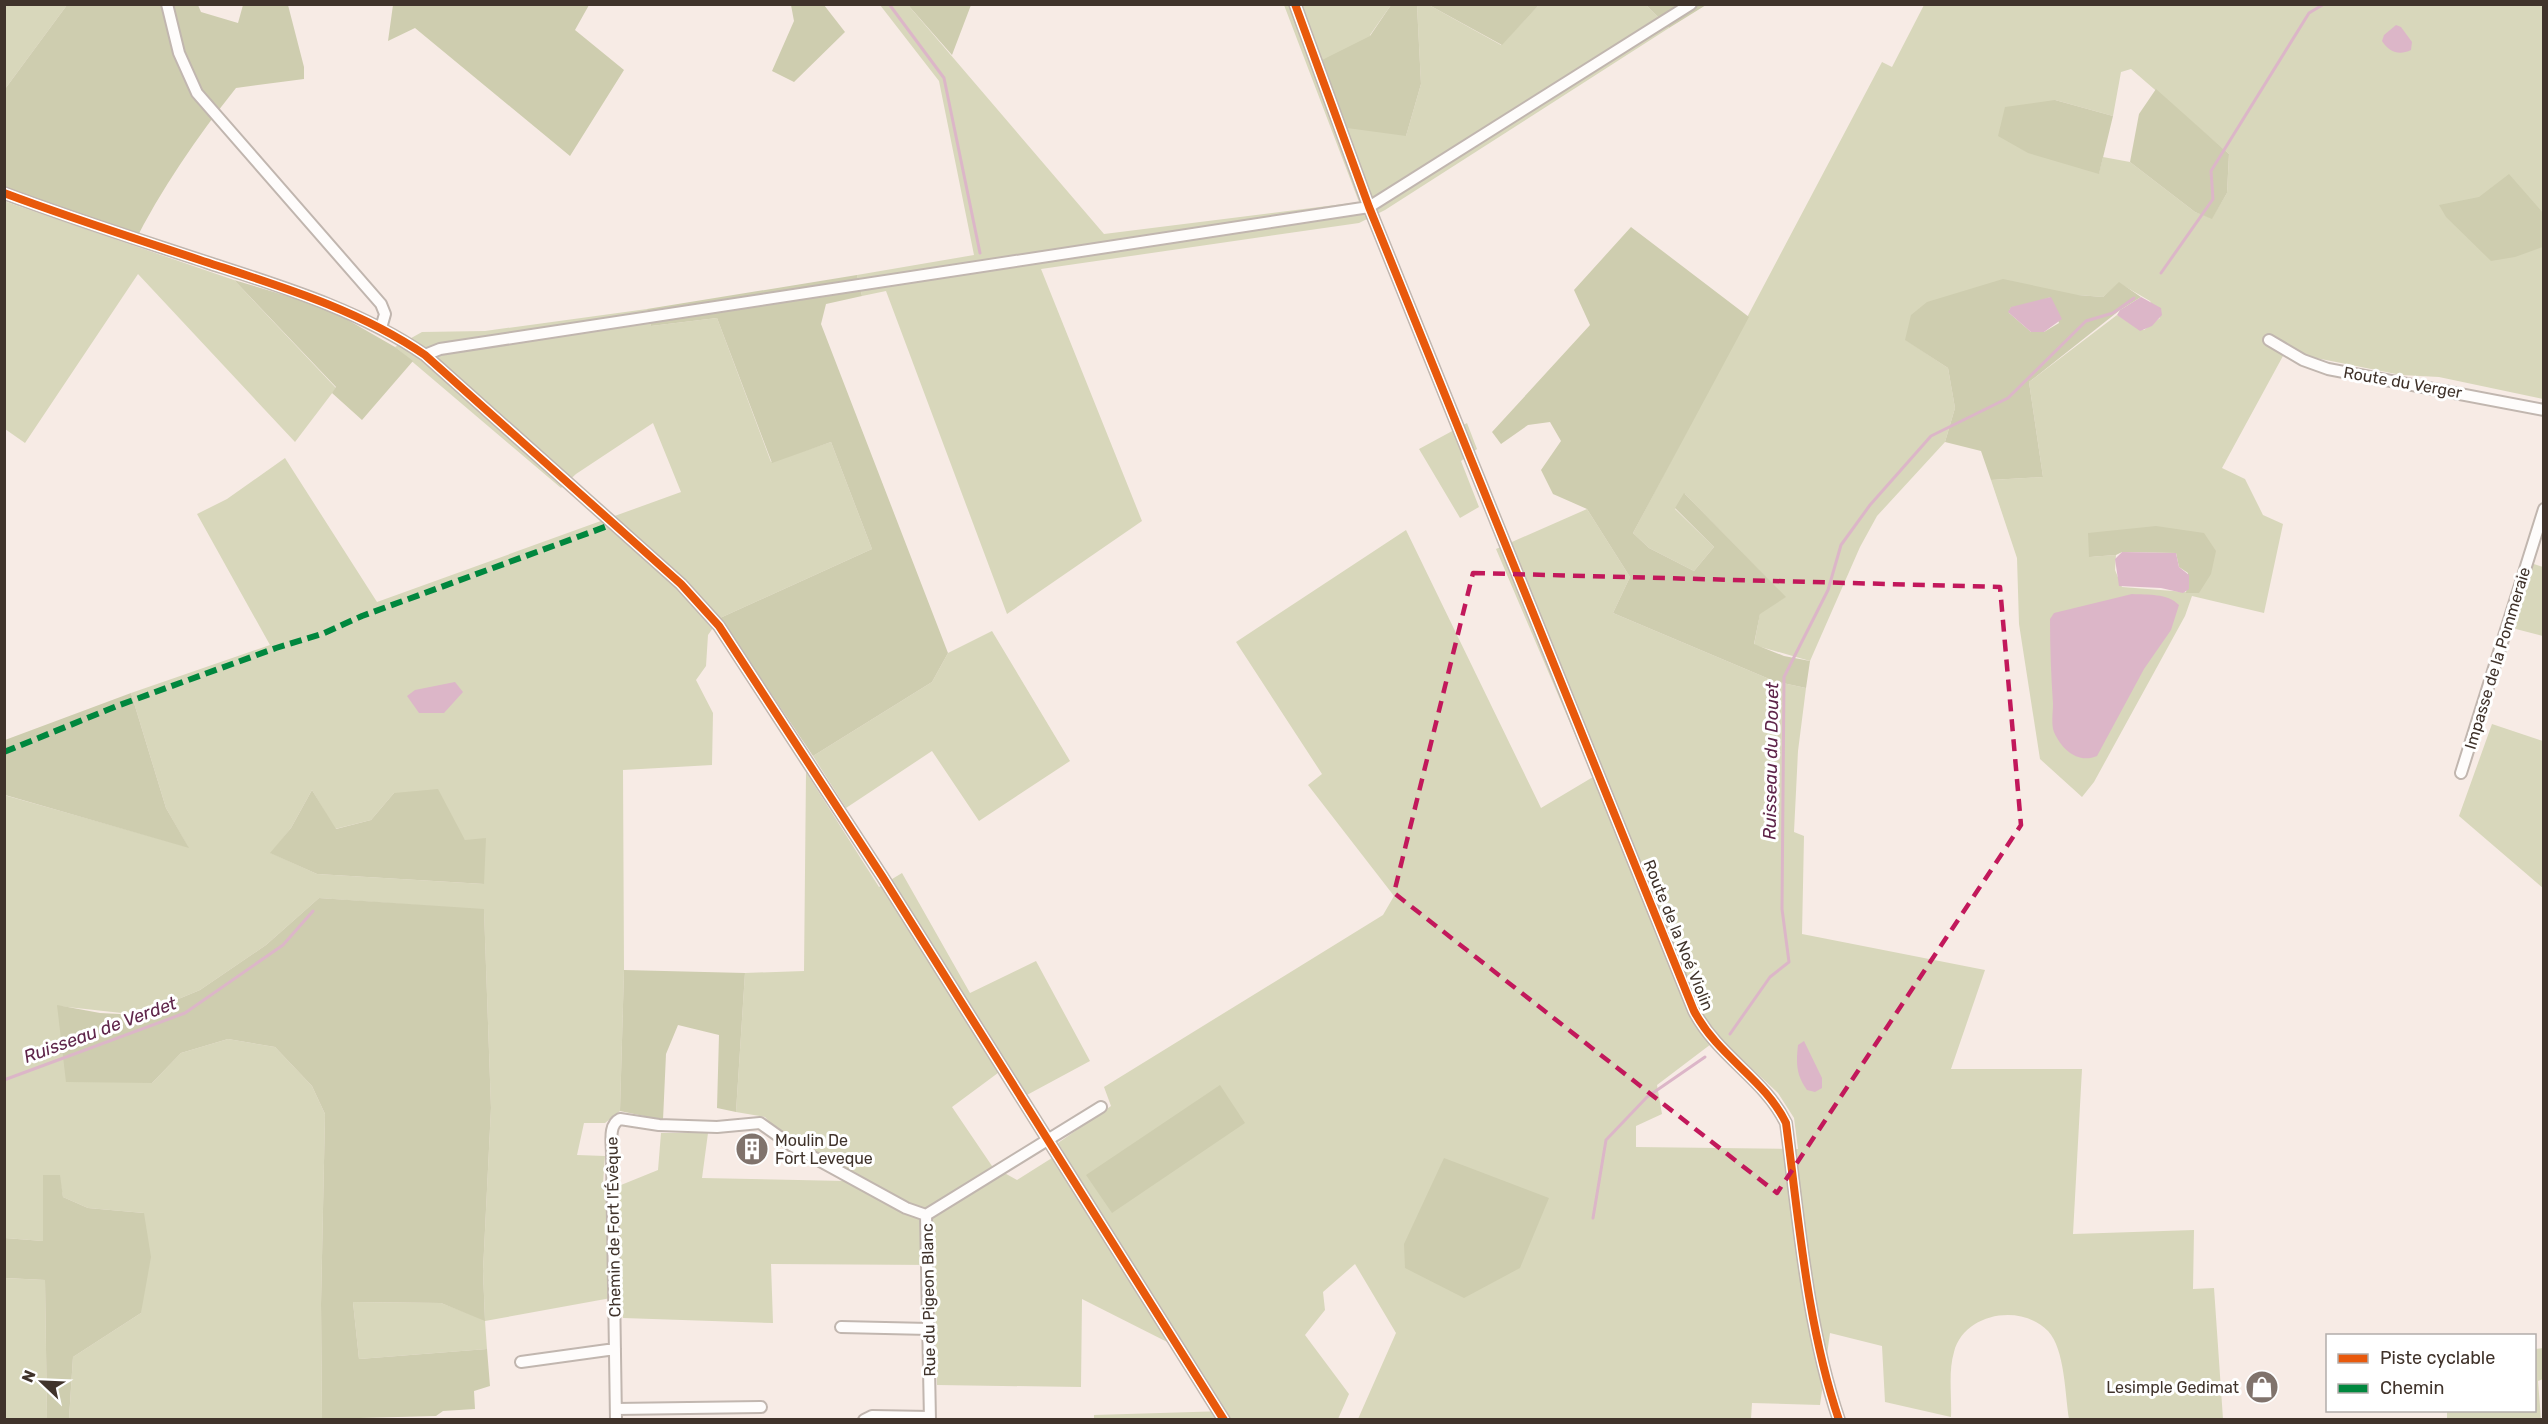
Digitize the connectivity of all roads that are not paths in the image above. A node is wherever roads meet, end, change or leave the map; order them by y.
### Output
1 (167, 4) edge
2 (1295, 4) edge
3 (1690, 4) edge
4 (4, 194) edge
5 (1369, 207) junction
6 (381, 328) junction
7 (2269, 340) dead end
8 (425, 355) junction
9 (2544, 410) edge
10 (2544, 509) edge
11 (2461, 773) dead end
12 (1101, 1107) dead end
13 (1048, 1139) junction
14 (926, 1215) junction
15 (841, 1327) dead end
16 (929, 1329) junction
17 (615, 1349) junction
18 (521, 1362) dead end
19 (761, 1407) dead end
20 (616, 1414) edge
21 (930, 1418) edge
22 (864, 1419) edge
23 (1224, 1419) edge
24 (1839, 1419) edge

1 - 6 street
2 - 5 street, Route de la Noé Violin
3 - 5 street
4 - 6 street
5 - 8 street
5 - 24 street, Route de la Noé Violin
6 - 8 street
7 - 9 street, Route du Verger
8 - 13 street
10 - 11 street, Impasse de la Pommeraie
12 - 13 street, Rue du Pigeon Blanc
13 - 14 street, Rue du Pigeon Blanc
13 - 23 street
14 - 16 street, Rue du Pigeon Blanc
14 - 17 street, Chemin de Fort l'Évêque
15 - 16 street
16 - 21 street, Rue du Pigeon Blanc
17 - 18 street
17 - 20 street, Chemin de Fort l'Évêque
19 - 20 street
21 - 22 street

